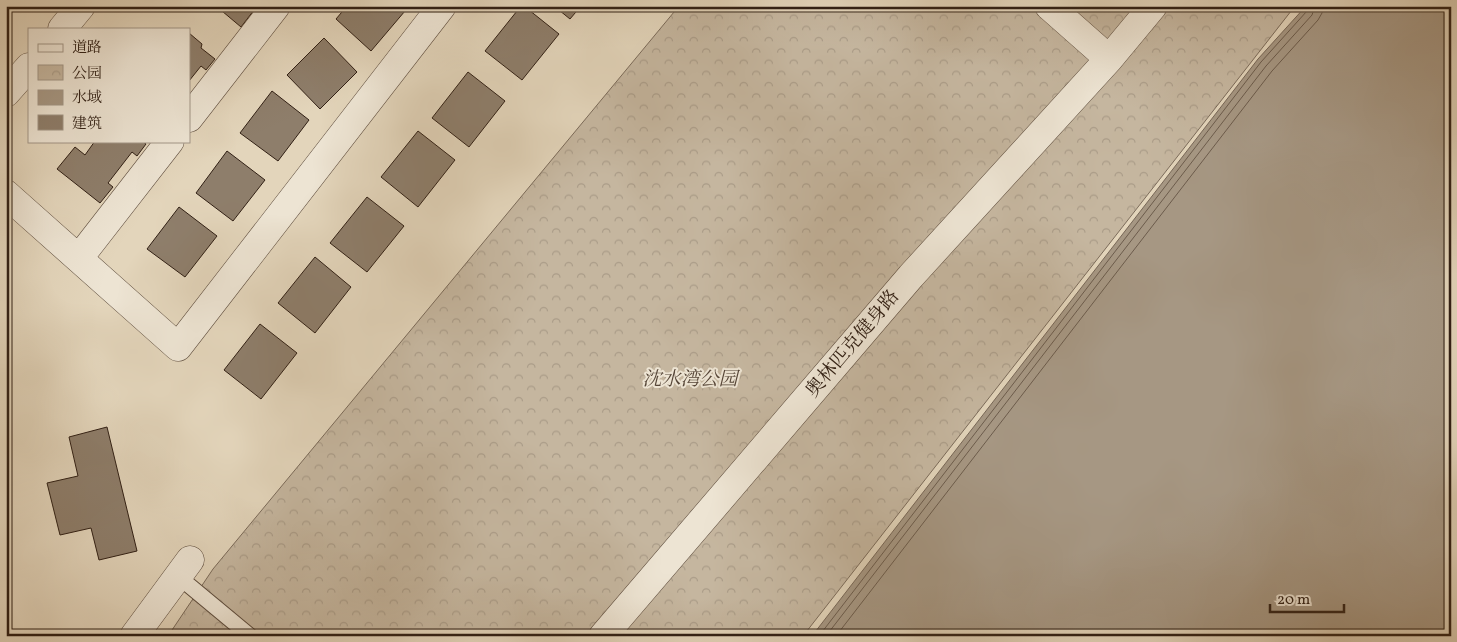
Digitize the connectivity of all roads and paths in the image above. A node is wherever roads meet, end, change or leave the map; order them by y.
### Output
1 (81, 6) edge
2 (276, 6) edge
3 (442, 6) edge
4 (1049, 6) edge
5 (1153, 6) edge
6 (63, 28) edge
7 (1109, 59) junction
8 (28, 68) edge
9 (6, 93) edge
10 (190, 117) edge
11 (169, 142) edge
12 (6, 194) edge
13 (78, 258) junction
14 (185, 568) joint
15 (134, 636) edge
16 (250, 636) edge
17 (603, 636) edge

1 - 6 street
2 - 10 street
3 - 13 street
4 - 7 street
5 - 7 street, 奥林匹克健身路
7 - 17 street, 奥林匹克健身路
8 - 9 street
11 - 13 street
12 - 13 street
14 - 15 street
14 - 16 lane

